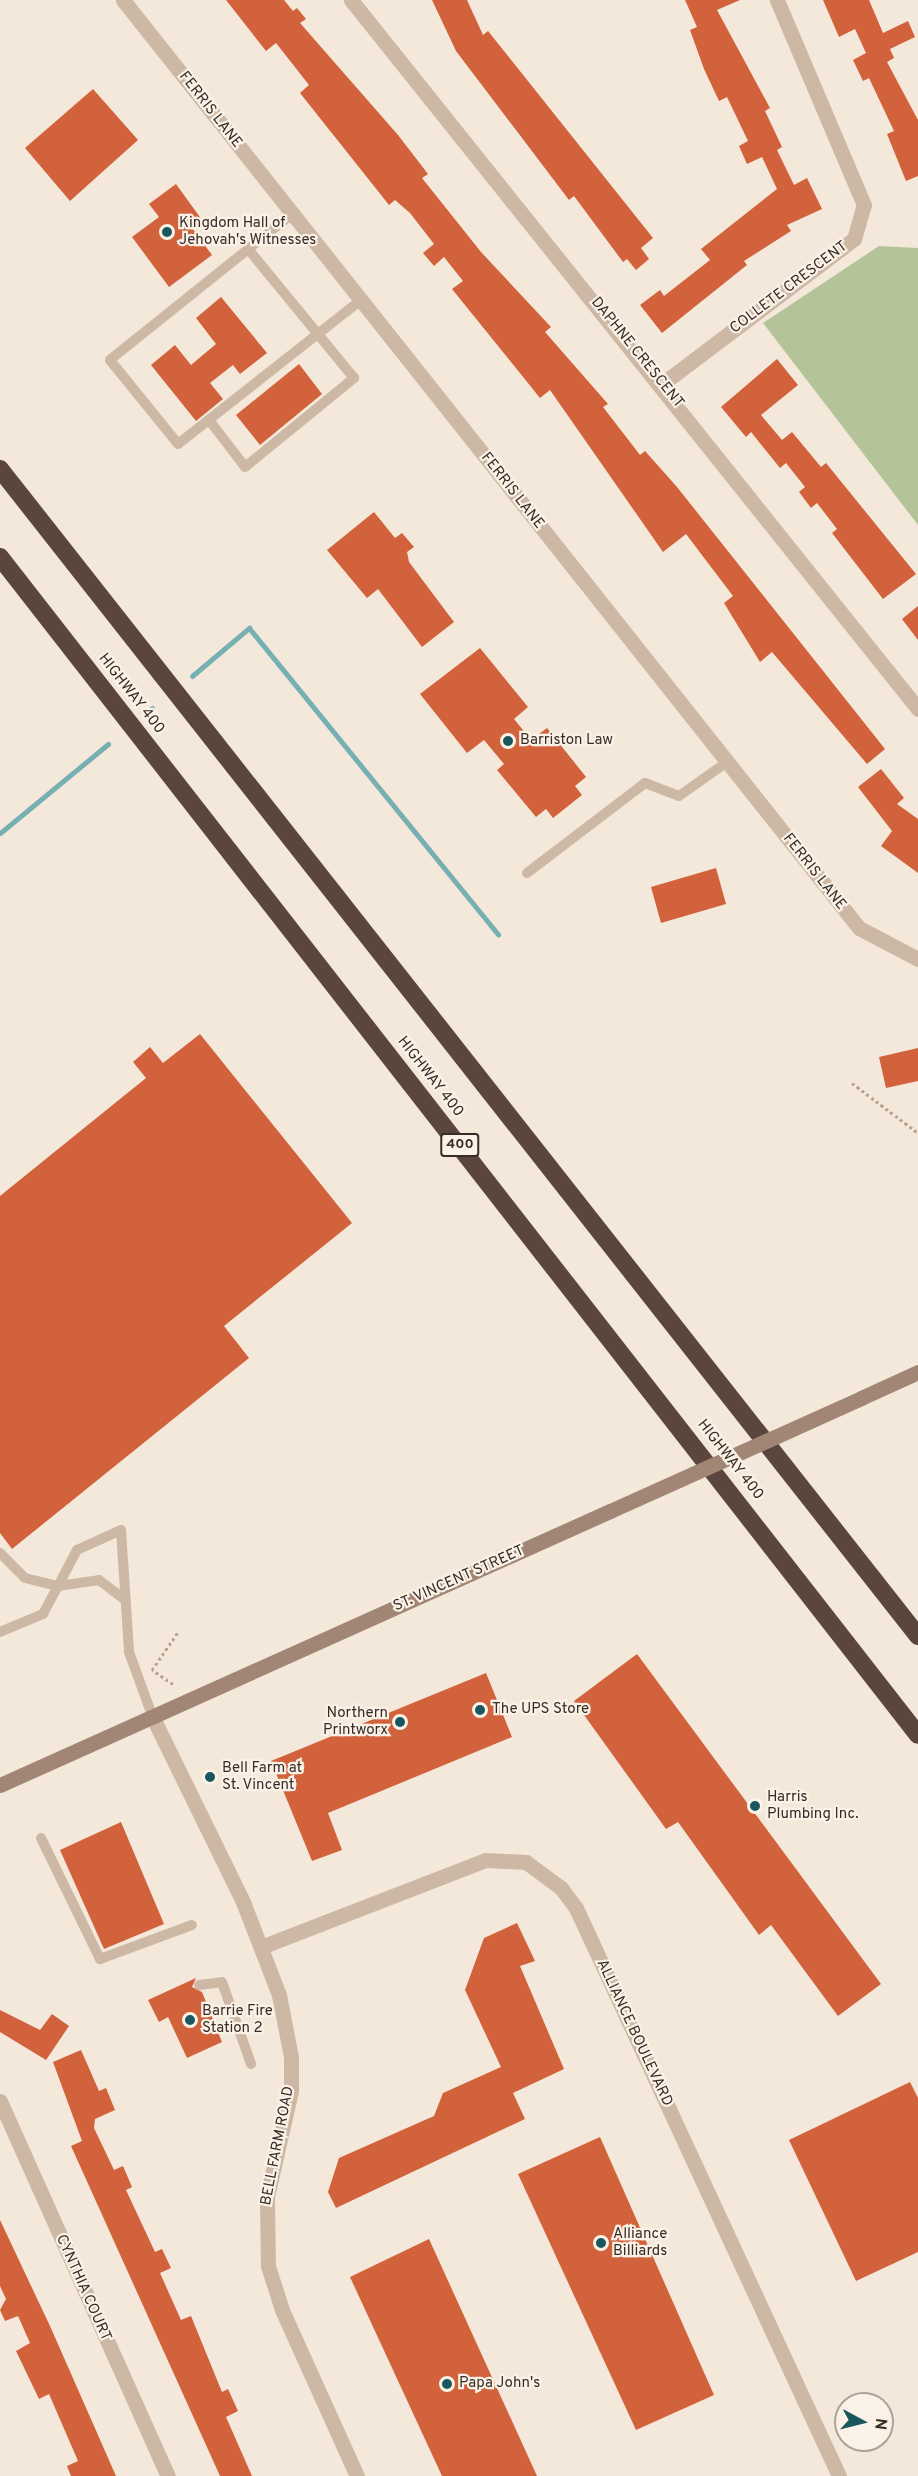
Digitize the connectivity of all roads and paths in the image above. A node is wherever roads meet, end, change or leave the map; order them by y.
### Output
1 (123, 0) edge
2 (351, 0) edge
3 (777, 0) edge
4 (292, 214) junction
5 (248, 249) junction
6 (361, 300) junction
7 (318, 333) junction
8 (662, 384) junction
9 (209, 420) junction
10 (0, 469) edge
11 (0, 557) edge
12 (918, 709) edge
13 (727, 762) junction
14 (527, 873) dead end
15 (918, 959) edge
16 (852, 1083) dead end
17 (918, 1133) edge
18 (918, 1372) edge
19 (0, 1553) edge
20 (58, 1586) junction
21 (124, 1599) junction
22 (0, 1632) edge
23 (178, 1632) dead end
24 (918, 1636) edge
25 (172, 1684) dead end
26 (153, 1718) junction
27 (918, 1735) edge
28 (0, 1785) edge
29 (40, 1838) dead end
30 (192, 1925) dead end
31 (261, 1947) junction
32 (204, 1988) dead end
33 (251, 2064) dead end
34 (0, 2101) edge
35 (168, 2476) edge
36 (357, 2476) edge
37 (839, 2476) edge

1 - 4 street, FERRIS LANE
2 - 8 street, DAPHNE CRESCENT
3 - 8 street, COLLETE CRESCENT
4 - 5 lane
4 - 6 street, FERRIS LANE
5 - 7 lane
5 - 9 lane
6 - 7 lane
6 - 13 street, FERRIS LANE
7 - 9 lane
7 - 9 lane
8 - 12 street, DAPHNE CRESCENT
10 - 24 highway
11 - 27 highway, HIGHWAY 400 / 400
13 - 14 lane
13 - 15 street, FERRIS LANE
16 - 17 path
18 - 26 main road, ST. VINCENT STREET, bridge
19 - 20 lane
20 - 21 lane
20 - 21 lane
20 - 22 lane
21 - 26 lane
23 - 25 path
26 - 28 main road, ST. VINCENT STREET
26 - 31 street, BELL FARM ROAD
29 - 30 lane
31 - 36 street, BELL FARM ROAD
31 - 37 street, ALLIANCE BOULEVARD
32 - 33 lane
34 - 35 street, CYNTHIA COURT

